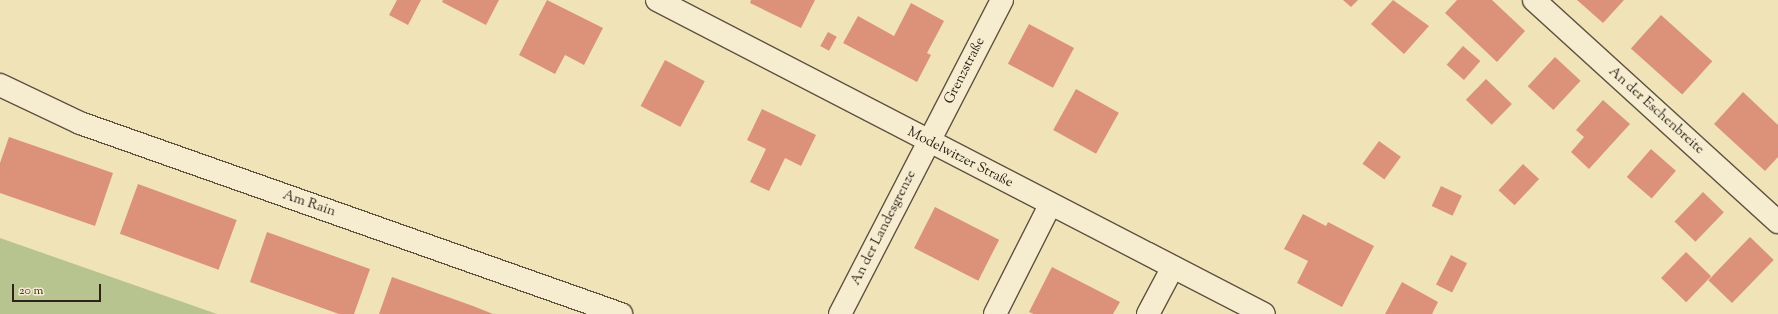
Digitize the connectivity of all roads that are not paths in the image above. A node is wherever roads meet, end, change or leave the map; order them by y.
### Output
1 (657, 0) edge
2 (1002, 0) edge
3 (1534, 0) edge
4 (0, 85) edge
5 (929, 142) junction
6 (1050, 205) junction
7 (1778, 222) edge
8 (1173, 267) junction
9 (621, 314) edge
10 (840, 314) edge
11 (995, 314) edge
12 (1148, 314) edge
13 (1264, 314) edge

1 - 5 street, Modelwitzer Straße
2 - 5 street, Grenzstraße
3 - 7 street, An der Eschenbreite
4 - 9 street, Am Rain
5 - 6 street, Modelwitzer Straße
5 - 10 street, An der Landesgrenze
6 - 8 street, Modelwitzer Straße
6 - 11 street
8 - 12 street
8 - 13 street, Modelwitzer Straße

